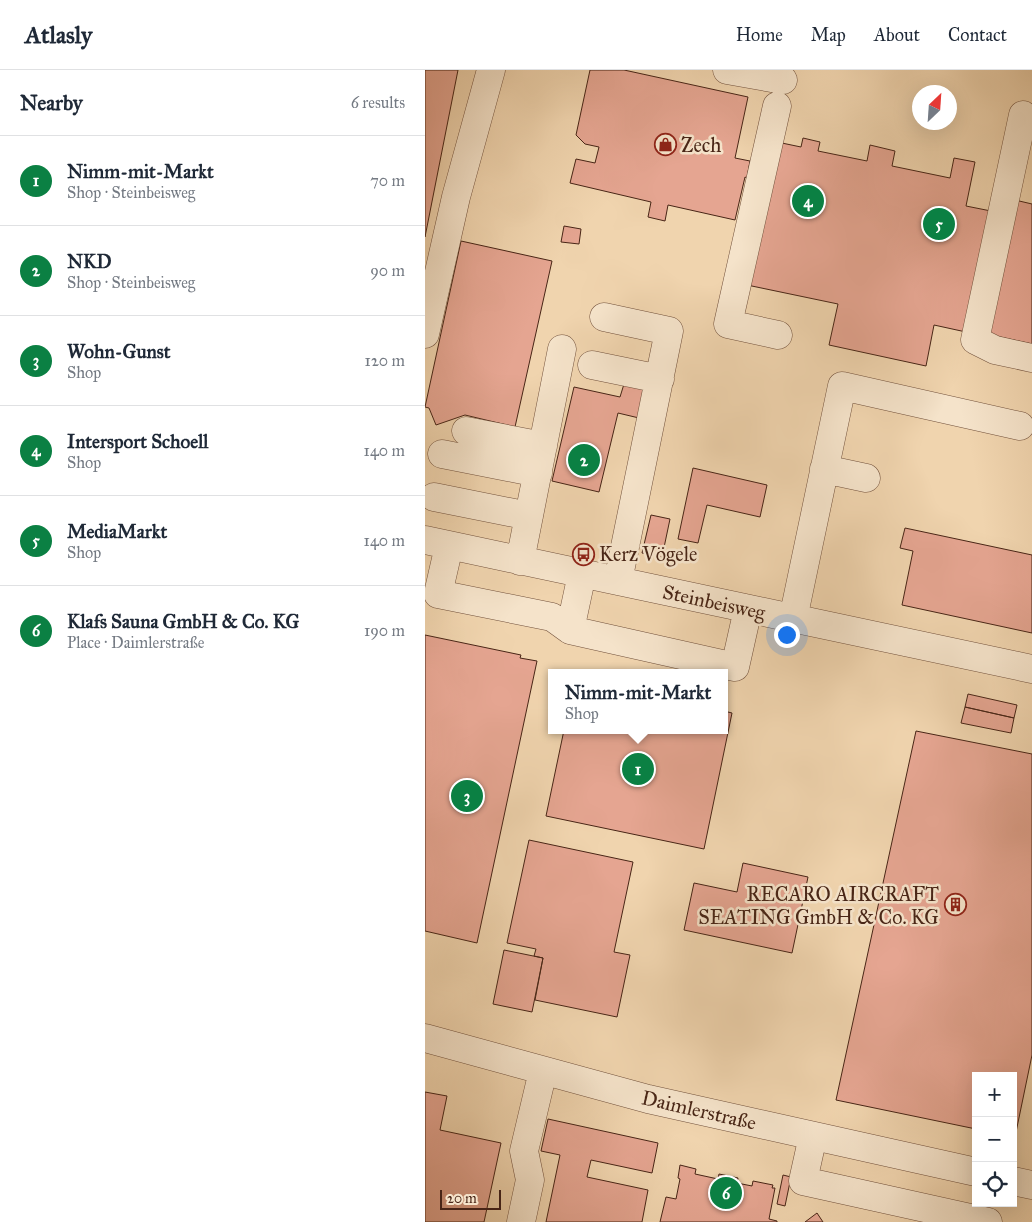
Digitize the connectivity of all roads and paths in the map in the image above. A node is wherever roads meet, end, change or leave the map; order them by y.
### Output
1 (491, 70) edge
2 (727, 70) edge
3 (1023, 115) dead end
4 (604, 317) dead end
5 (425, 334) edge
6 (778, 335) dead end
7 (562, 350) dead end
8 (1032, 358) edge
9 (592, 365) dead end
10 (660, 379) junction
11 (1020, 426) dead end
12 (466, 431) dead end
13 (543, 446) junction
14 (442, 454) dead end
15 (825, 469) junction
16 (537, 473) junction
17 (866, 478) dead end
18 (434, 497) dead end
19 (529, 516) junction
20 (437, 543) edge
21 (520, 561) junction
22 (582, 574) junction
23 (619, 581) junction
24 (748, 609) junction
25 (793, 619) junction
26 (570, 630) junction
27 (1032, 669) edge
28 (425, 1038) edge
29 (543, 1071) junction
30 (813, 1136) junction
31 (972, 1171) edge
32 (1017, 1182) edge
33 (1032, 1185) edge
34 (521, 1222) edge
35 (988, 1222) edge

1 - 5 street
2 - 6 street
3 - 8 street
4 - 10 street
7 - 13 street
9 - 10 street
10 - 23 street
11 - 15 street
12 - 13 street
13 - 16 street
14 - 16 street
15 - 17 street
15 - 25 street
16 - 19 street
18 - 19 street
19 - 21 street
20 - 21 street, Steinbeisweg
20 - 26 street
21 - 22 street, Steinbeisweg
22 - 23 street, Steinbeisweg
22 - 26 street
23 - 24 street, Steinbeisweg
24 - 25 street, Steinbeisweg
24 - 26 street
25 - 27 street, Steinbeisweg
28 - 29 street, Daimlerstraße
29 - 30 street, Daimlerstraße
29 - 34 street
30 - 31 street, Daimlerstraße
30 - 35 street
32 - 33 street

